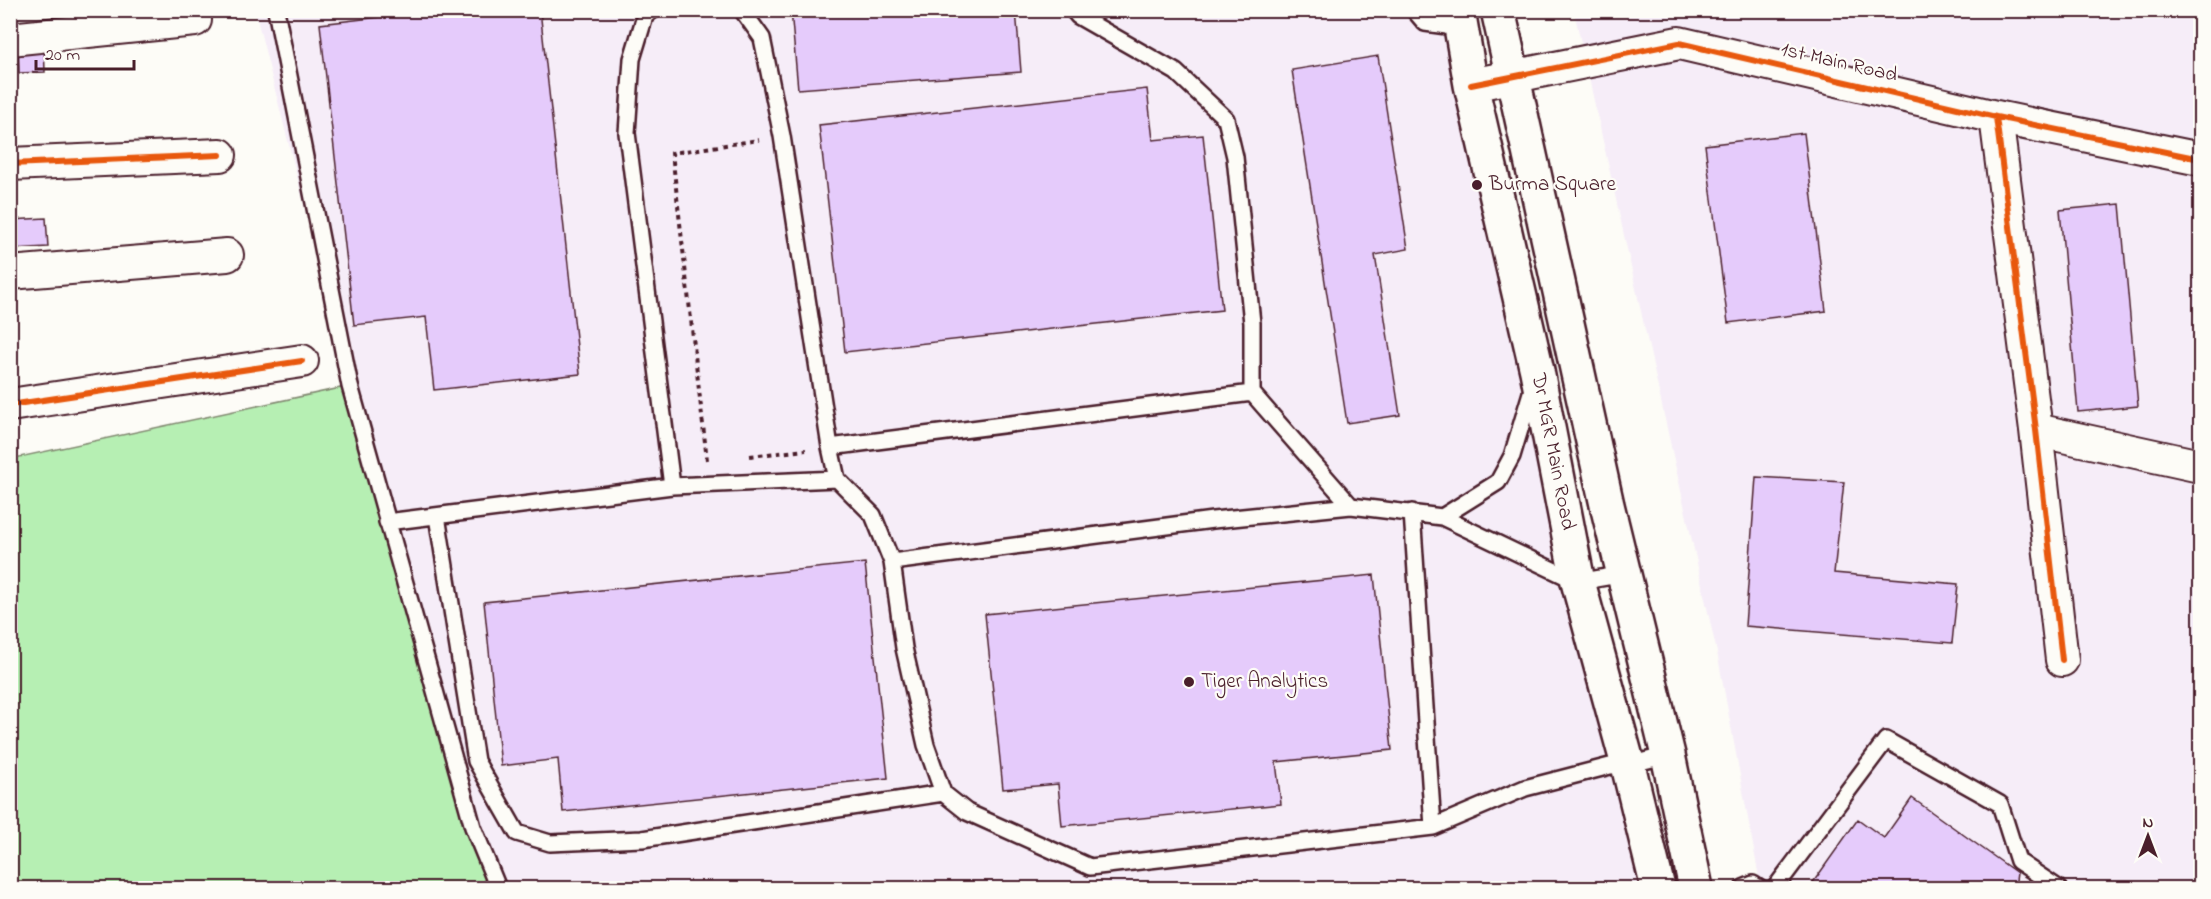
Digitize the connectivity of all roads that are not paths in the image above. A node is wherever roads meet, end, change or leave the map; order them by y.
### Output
1 (276, 10) edge
2 (653, 10) edge
3 (742, 10) edge
4 (1073, 10) edge
5 (1414, 10) edge
6 (1498, 10) edge
7 (1459, 19) edge
8 (195, 20) dead end
9 (10, 39) edge
10 (1512, 77) junction
11 (1471, 85) junction
12 (1996, 117) junction
13 (220, 155) dead end
14 (2200, 159) edge
15 (10, 164) edge
16 (227, 255) dead end
17 (10, 273) edge
18 (302, 361) dead end
19 (1537, 371) junction
20 (1252, 393) junction
21 (10, 405) edge
22 (2036, 430) junction
23 (830, 447) junction
24 (2200, 466) edge
25 (837, 479) junction
26 (672, 486) junction
27 (1351, 506) junction
28 (1412, 512) junction
29 (437, 516) junction
30 (1442, 517) junction
31 (387, 522) junction
32 (892, 562) junction
33 (1624, 574) junction
34 (1578, 582) junction
35 (2062, 660) dead end
36 (1668, 755) junction
37 (1628, 765) junction
38 (943, 793) junction
39 (1433, 827) junction
40 (498, 888) edge
41 (1658, 888) edge
42 (1696, 888) edge
43 (1743, 888) edge
44 (1759, 888) edge
45 (1775, 888) edge
46 (2058, 888) edge

1 - 31 lane
2 - 26 lane
3 - 23 lane
4 - 20 lane
5 - 7 lane
6 - 10 main road, Dr MGR Main Road
7 - 11 main road, Dr MGR Main Road
8 - 9 street
10 - 11 street, 1st Main Road
10 - 12 street, 1st Main Road
10 - 33 main road, Dr MGR Main Road
11 - 19 main road, Dr MGR Main Road
12 - 14 street, 1st Main Road
12 - 22 street
13 - 15 street
16 - 17 street
18 - 21 street
19 - 30 lane
19 - 34 main road, Dr MGR Main Road
20 - 23 lane
20 - 27 lane
22 - 24 street
22 - 35 street
23 - 25 lane
25 - 26 lane
25 - 32 lane
26 - 29 lane
27 - 28 lane
27 - 32 lane
28 - 30 lane
28 - 39 lane
29 - 31 lane
29 - 38 lane
30 - 34 lane
31 - 40 lane
32 - 38 lane
33 - 34 lane
33 - 36 main road, Dr MGR Main Road
34 - 37 main road, Dr MGR Main Road
36 - 37 lane
36 - 42 main road, Dr MGR Main Road
37 - 39 lane
37 - 41 main road, Dr MGR Main Road
38 - 39 lane
43 - 44 lane
45 - 46 lane

